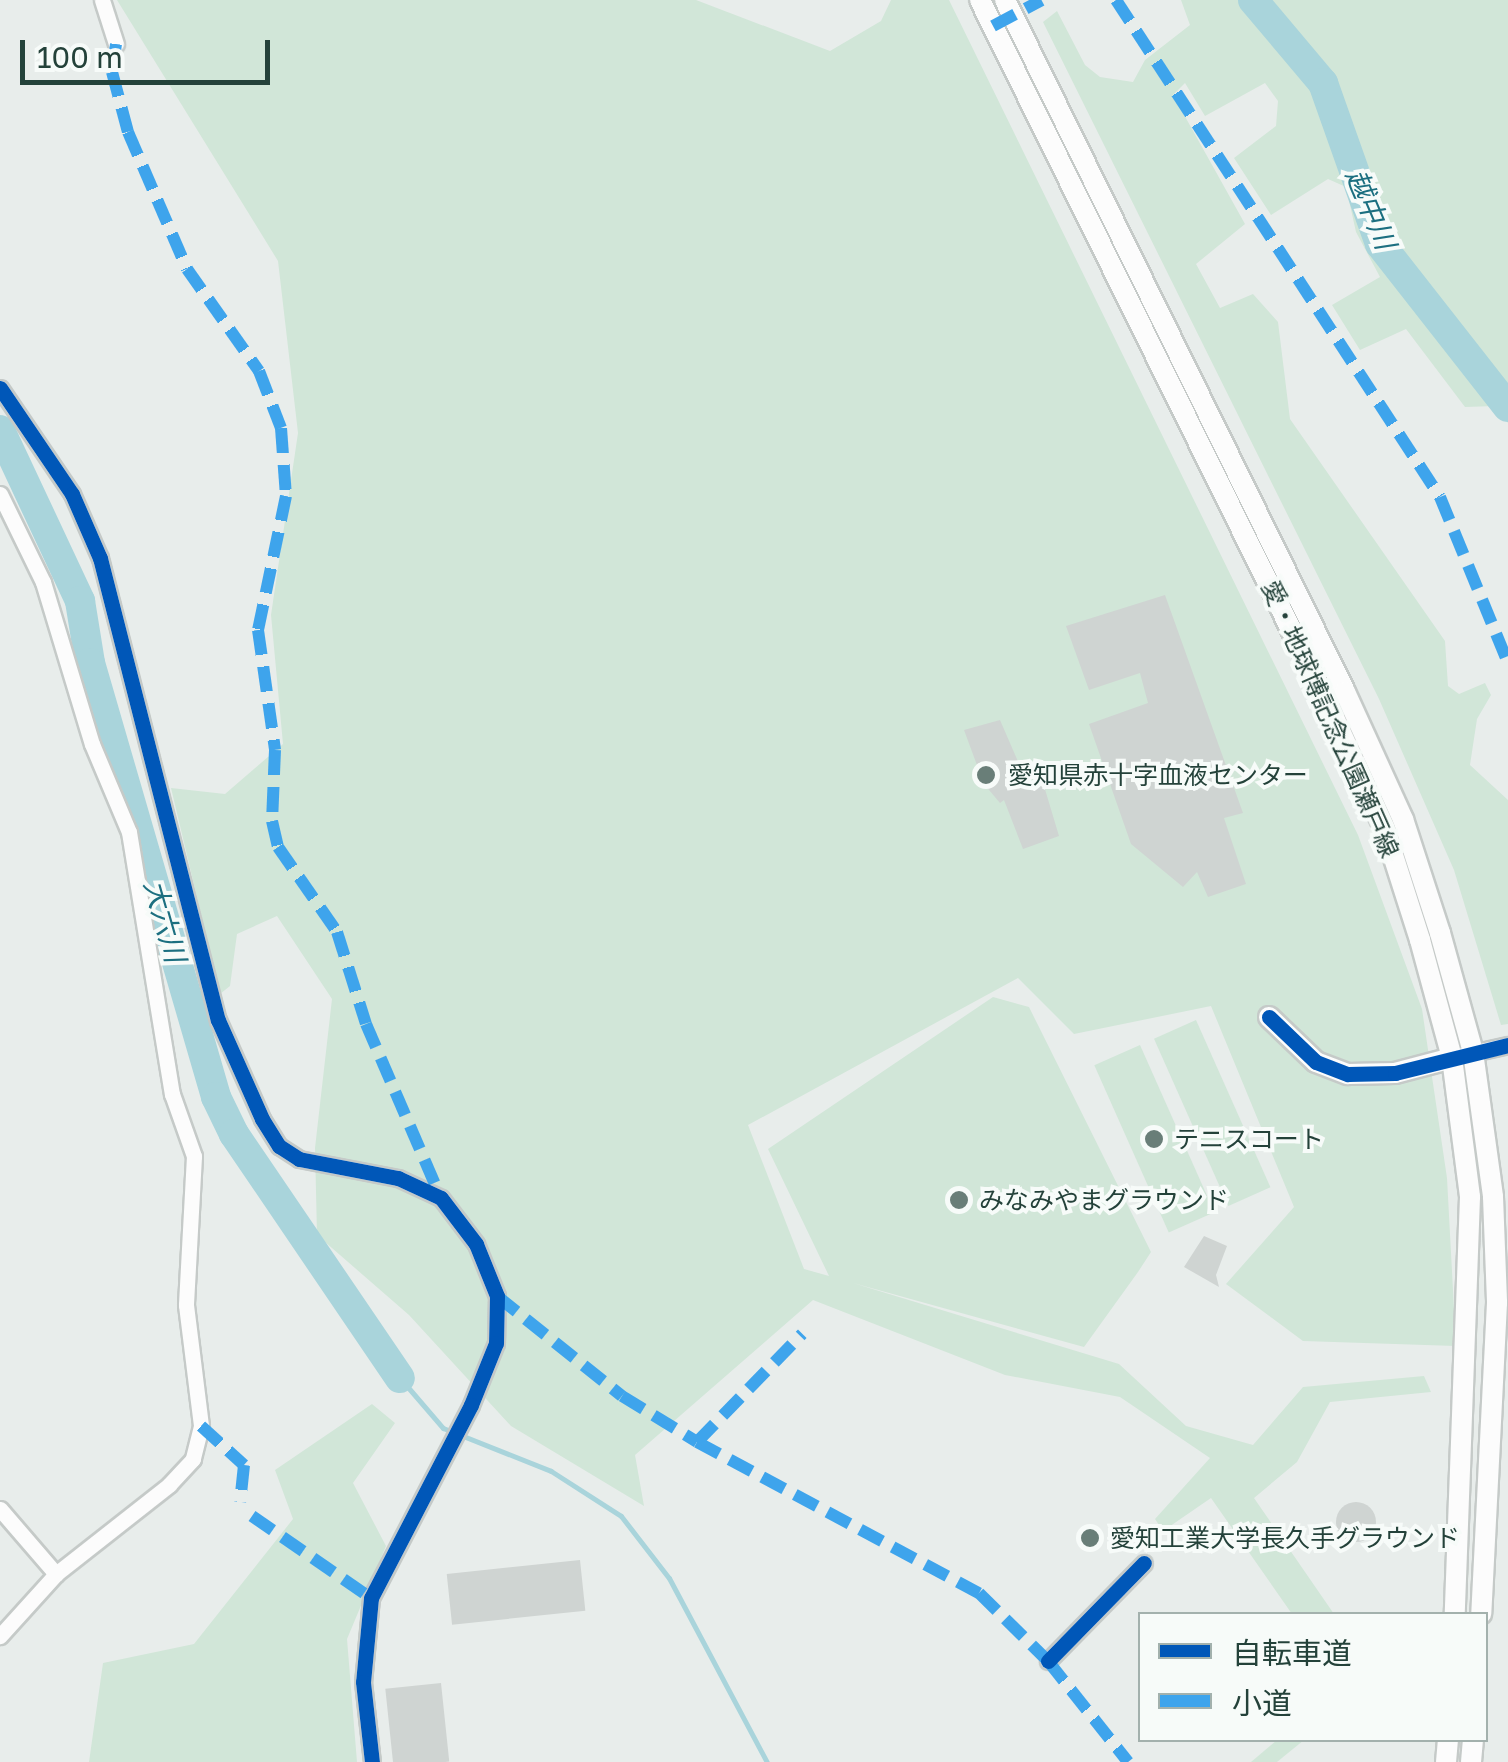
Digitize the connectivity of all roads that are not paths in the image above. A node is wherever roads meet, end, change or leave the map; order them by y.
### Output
1 (102, 0) edge
2 (980, 0) edge
3 (1005, 0) edge
4 (116, 44) dead end
5 (0, 388) edge
6 (0, 494) edge
7 (1269, 1017) dead end
8 (1508, 1045) edge
9 (1463, 1055) junction
10 (0, 1509) edge
11 (1144, 1563) dead end
12 (56, 1574) junction
13 (1455, 1612) edge
14 (1481, 1612) edge
15 (0, 1636) edge
16 (1048, 1661) dead end
17 (372, 1762) edge

1 - 4 street
2 - 9 main road, 愛・地球博記念公園瀬戸線
3 - 9 main road, 愛・地球博記念公園瀬戸線
5 - 17 street
6 - 12 street
7 - 9 main road
8 - 9 street
9 - 13 main road, 愛・地球博記念公園瀬戸線
9 - 14 main road, 愛・地球博記念公園瀬戸線
10 - 12 street
11 - 16 street
12 - 15 street

